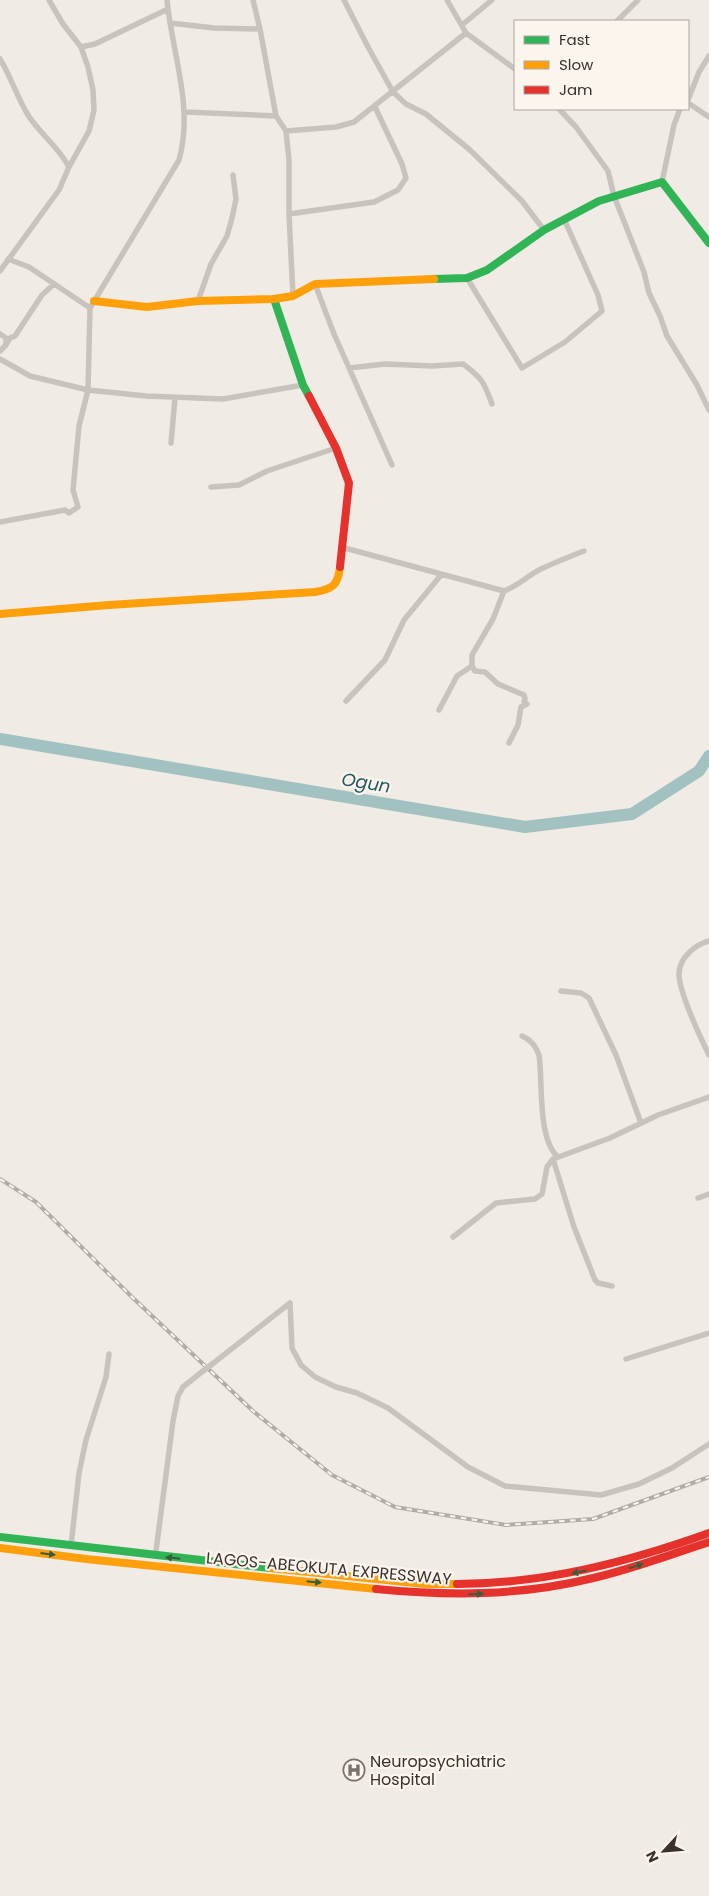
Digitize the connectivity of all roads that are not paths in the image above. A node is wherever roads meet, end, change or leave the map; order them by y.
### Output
1 (49, 0) edge
2 (167, 0) edge
3 (253, 0) edge
4 (344, 0) edge
5 (447, 0) edge
6 (492, 0) edge
7 (638, 0) edge
8 (168, 10) junction
9 (618, 20) edge
10 (170, 23) junction
11 (462, 25) junction
12 (260, 29) junction
13 (466, 33) junction
14 (81, 47) junction
15 (709, 56) edge
16 (0, 59) edge
17 (514, 68) edge
18 (393, 92) junction
19 (689, 98) edge
20 (689, 102) edge
21 (374, 107) junction
22 (560, 110) edge
23 (679, 110) edge
24 (185, 112) junction
25 (276, 116) junction
26 (709, 117) edge
27 (286, 131) junction
28 (69, 167) junction
29 (233, 175) dead end
30 (662, 182) junction
31 (614, 196) junction
32 (289, 214) junction
33 (564, 219) junction
34 (544, 230) junction
35 (709, 243) edge
36 (8, 259) junction
37 (0, 271) edge
38 (467, 278) junction
39 (54, 284) junction
40 (315, 284) junction
41 (293, 296) junction
42 (274, 299) junction
43 (198, 301) junction
44 (92, 304) junction
45 (0, 334) edge
46 (6, 345) junction
47 (0, 351) edge
48 (0, 359) edge
49 (349, 368) junction
50 (303, 385) junction
51 (88, 390) junction
52 (176, 398) junction
53 (492, 404) dead end
54 (709, 410) edge
55 (171, 443) dead end
56 (336, 448) junction
57 (392, 465) dead end
58 (211, 488) dead end
59 (0, 522) edge
60 (342, 547) junction
61 (584, 551) dead end
62 (440, 575) junction
63 (504, 591) junction
64 (0, 614) edge
65 (472, 666) junction
66 (346, 701) dead end
67 (439, 710) dead end
68 (510, 743) dead end
69 (709, 941) edge
70 (561, 991) dead end
71 (522, 1036) dead end
72 (709, 1055) edge
73 (709, 1097) edge
74 (641, 1123) junction
75 (555, 1158) junction
76 (709, 1194) edge
77 (698, 1198) dead end
78 (453, 1237) dead end
79 (612, 1286) dead end
80 (709, 1333) edge
81 (108, 1354) dead end
82 (626, 1359) dead end
83 (709, 1444) edge
84 (709, 1533) edge
85 (0, 1537) edge
86 (709, 1542) edge
87 (71, 1546) junction
88 (0, 1548) edge
89 (154, 1556) junction

1 - 14 street
2 - 8 street
3 - 12 street
4 - 18 street
5 - 11 street
6 - 11 street
7 - 9 street
8 - 10 street
8 - 14 street
10 - 12 street
10 - 24 street
11 - 13 street
12 - 25 street
13 - 17 street
13 - 18 street
14 - 28 street
15 - 19 street
16 - 28 street
18 - 21 street
18 - 34 street
20 - 26 street
21 - 27 street
21 - 32 street
22 - 31 street
23 - 30 street
24 - 25 street
24 - 44 street
25 - 27 street
27 - 32 street
28 - 36 street
29 - 43 street
30 - 31 main road
30 - 35 main road
31 - 33 main road
31 - 54 street
32 - 41 street
33 - 34 main road
33 - 38 street
34 - 38 main road
36 - 37 street
36 - 39 street
38 - 40 main road
39 - 44 street
39 - 46 street
40 - 41 main road
40 - 49 street
41 - 42 main road
42 - 43 main road
42 - 50 main road
43 - 44 main road
44 - 51 street
45 - 46 street
46 - 47 street
48 - 51 street
49 - 53 street
49 - 57 street
50 - 52 street
50 - 56 main road
51 - 52 street
51 - 59 street
52 - 55 street
56 - 58 street
56 - 60 main road
60 - 62 street
60 - 64 main road
61 - 63 street
62 - 63 street
62 - 66 street
63 - 65 street
65 - 67 street
65 - 68 street
69 - 72 street
70 - 74 street
71 - 75 street
73 - 74 street
74 - 75 street
75 - 78 street
75 - 79 street
76 - 77 street
80 - 82 street
81 - 87 street
83 - 89 street, bridge
84 -> 89 main road, LAGOS-ABEOKUTA EXPRESSWAY
85 - 87 main road, LAGOS-ABEOKUTA EXPRESSWAY
88 -> 86 main road, LAGOS-ABEOKUTA EXPRESSWAY
87 - 89 main road, LAGOS-ABEOKUTA EXPRESSWAY

